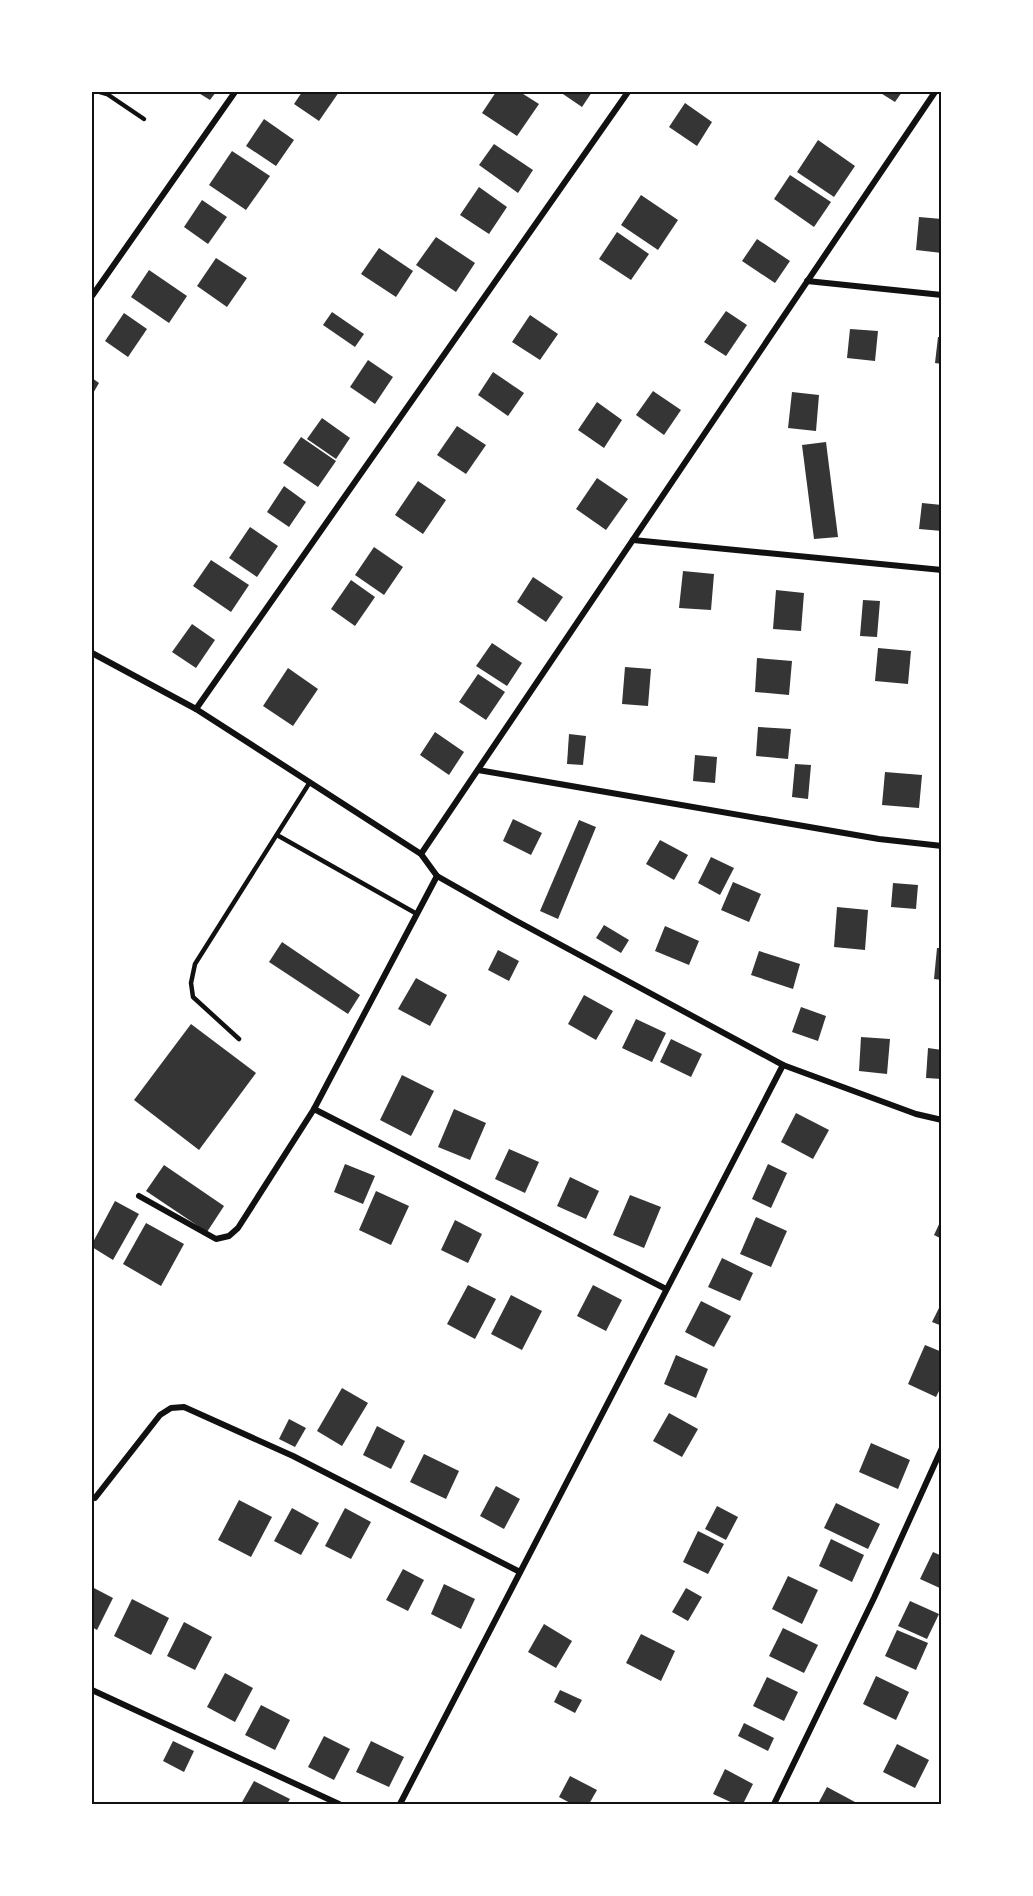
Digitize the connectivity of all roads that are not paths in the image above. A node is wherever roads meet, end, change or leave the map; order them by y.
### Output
1 (98, 92) edge
2 (235, 92) edge
3 (628, 92) edge
4 (935, 92) edge
5 (92, 94) edge
6 (144, 119) dead end
7 (807, 281) junction
8 (942, 295) edge
9 (92, 297) edge
10 (633, 540) junction
11 (942, 570) edge
12 (92, 653) edge
13 (196, 709) junction
14 (478, 770) junction
15 (310, 782) junction
16 (277, 835) junction
17 (942, 846) edge
18 (421, 854) junction
19 (437, 876) junction
20 (417, 914) junction
21 (239, 1039) dead end
22 (783, 1065) junction
23 (314, 1108) junction
24 (942, 1120) edge
25 (139, 1196) dead end
26 (666, 1289) junction
27 (942, 1448) edge
28 (92, 1497) edge
29 (520, 1572) junction
30 (92, 1690) edge
31 (339, 1804) edge
32 (400, 1804) edge
33 (774, 1804) edge

1 - 5 lane
1 - 6 lane
2 - 9 street
3 - 13 street
4 - 7 street
7 - 8 street
7 - 10 street
10 - 11 street
10 - 14 street
12 - 13 street
13 - 15 street
14 - 17 street
14 - 18 street
15 - 16 lane
15 - 18 street
16 - 20 lane
16 - 21 lane
18 - 19 street
19 - 20 street
19 - 22 street
20 - 23 street
22 - 24 street
22 - 26 street
23 - 25 street
23 - 26 street
26 - 29 street
27 - 33 street
28 - 29 street
29 - 32 street
30 - 31 street

